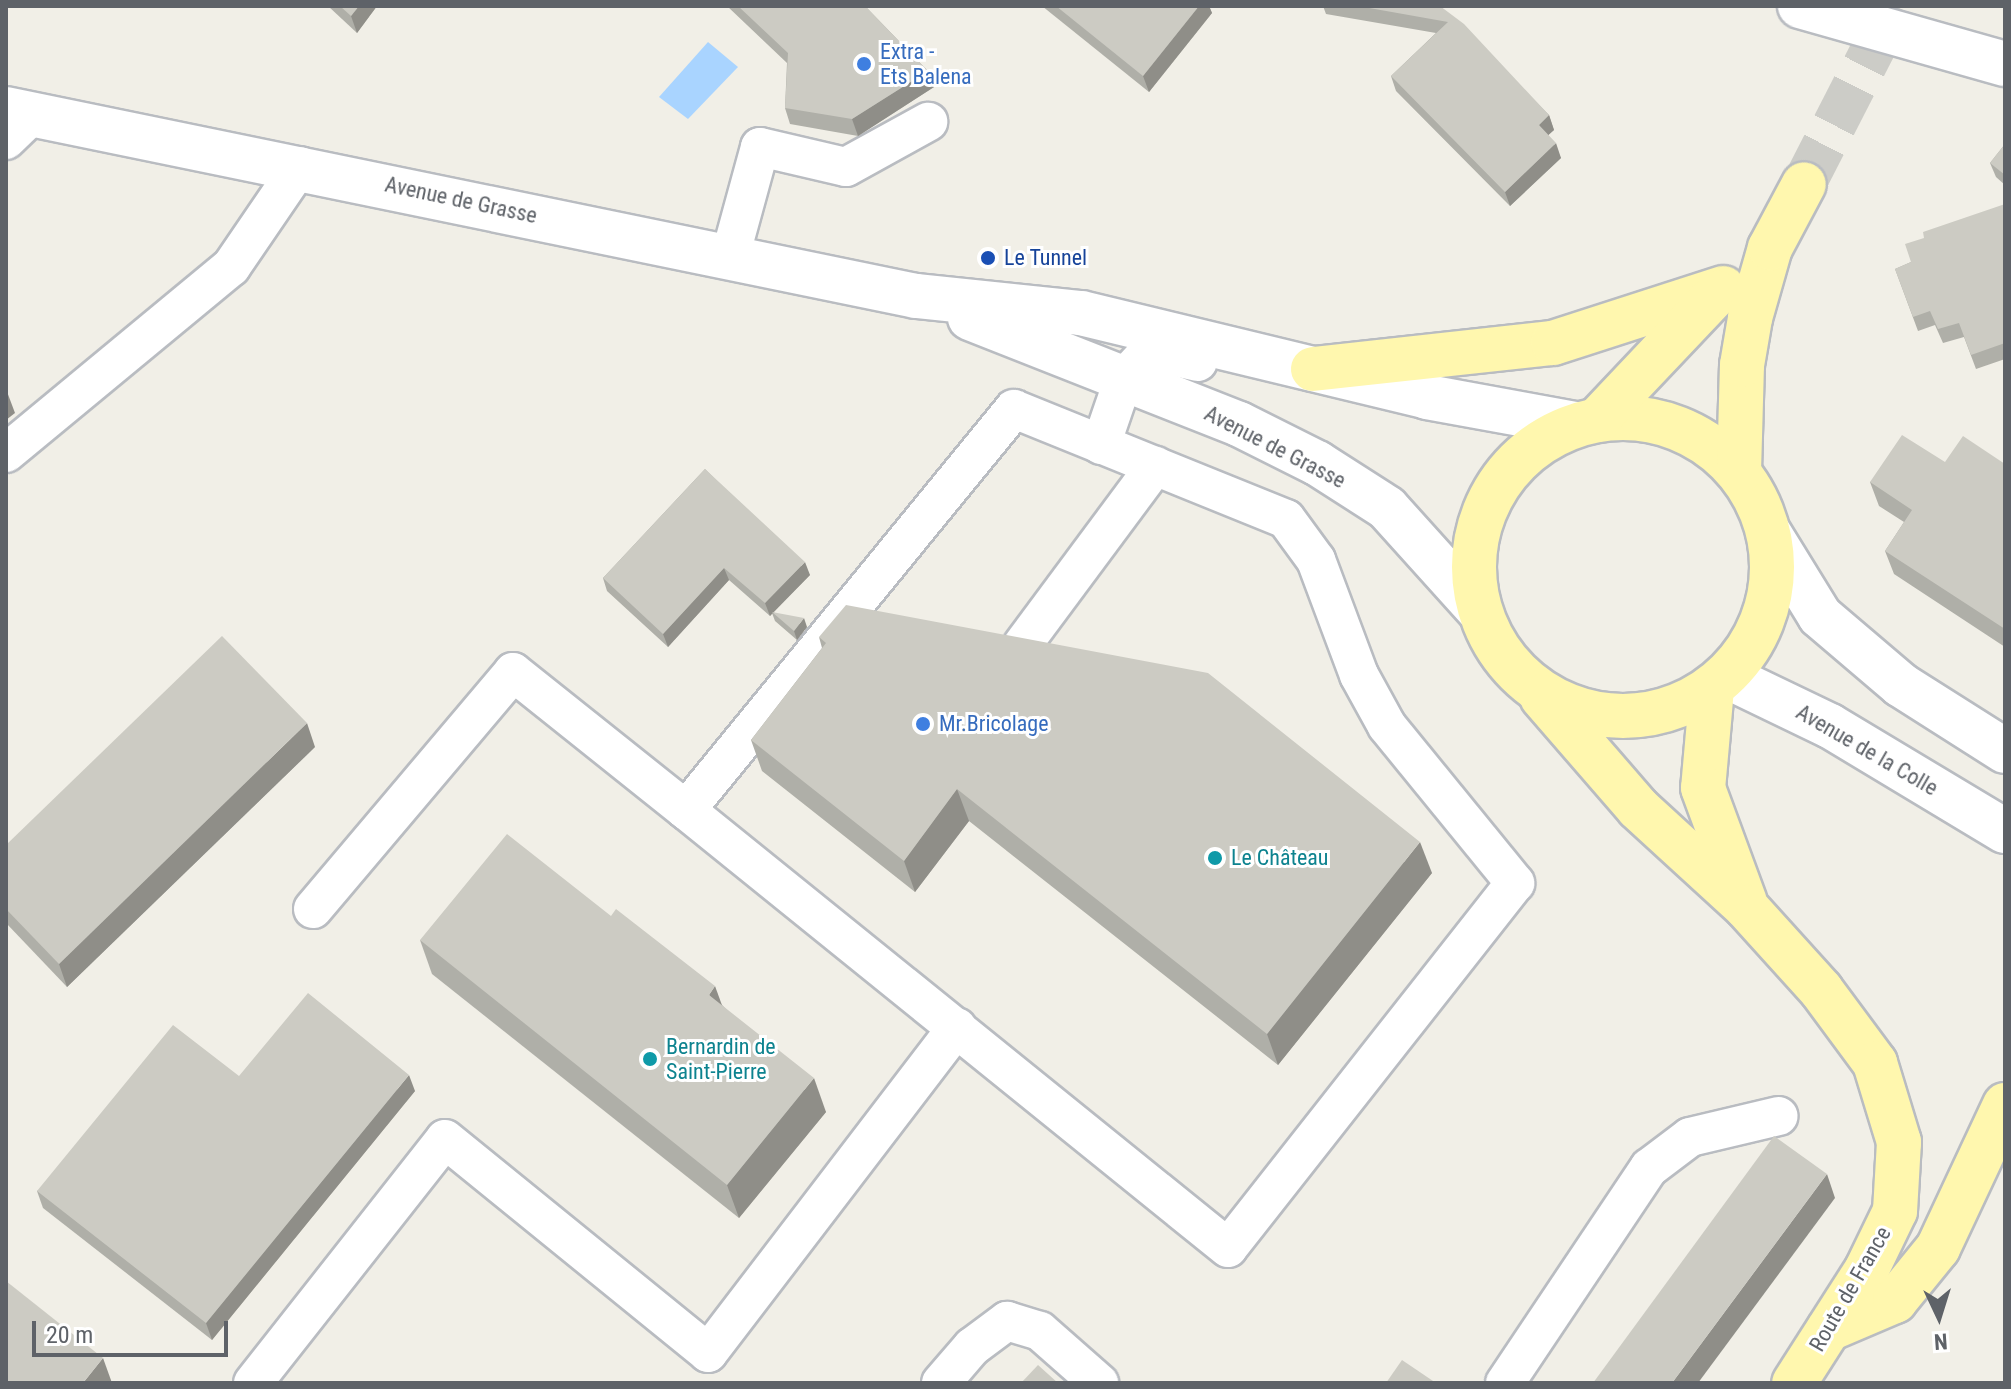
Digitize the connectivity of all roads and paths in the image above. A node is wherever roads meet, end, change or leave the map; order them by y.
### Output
1 (1800, 6) edge
2 (1881, 15) edge
3 (2005, 64) edge
4 (15, 121) edge
5 (928, 122) dead end
6 (300, 166) junction
7 (1804, 184) tunnel mouth
8 (1770, 248) junction
9 (730, 257) junction
10 (1723, 288) junction
11 (916, 296) junction
12 (1223, 347) junction
13 (1313, 369) junction
14 (1124, 378) junction
15 (1586, 422) junction
16 (1101, 445) junction
17 (6, 453) edge
18 (1155, 466) junction
19 (1739, 472) junction
20 (1769, 533) junction
21 (1478, 609) junction
22 (1023, 644) edge
23 (1719, 682) junction
24 (1532, 687) junction
25 (2005, 751) edge
26 (686, 810) junction
27 (2005, 831) edge
28 (1746, 907) junction
29 (313, 909) dead end
30 (957, 1027) junction
31 (2005, 1105) edge
32 (1779, 1116) dead end
33 (1829, 1329) junction
34 (253, 1383) edge
35 (941, 1383) edge
36 (1099, 1383) edge
37 (1505, 1383) edge
38 (1794, 1383) edge

1 - 2 main road
2 - 3 main road
4 - 6 main road, Avenue de Grasse
5 - 9 lane
6 - 9 main road, Avenue de Grasse
6 - 17 lane
7 - 8 main road
8 - 10 main road
8 - 19 main road
9 - 11 main road, Avenue de Grasse
10 - 13 main road
10 - 15 main road
11 - 12 main road, Avenue de Grasse
11 - 14 main road, Avenue de Grasse
12 - 13 main road, Avenue de Grasse
12 - 14 lane
13 - 15 main road, Avenue de Grasse
14 - 16 lane
14 - 21 main road, Avenue de Grasse
15 - 19 main road
15 - 21 main road, Route de France
16 - 18 lane
16 - 26 lane
18 - 22 lane
18 - 30 lane
19 - 20 main road
20 - 23 main road
20 - 25 main road
21 - 24 main road, Route de France
23 - 24 main road
23 - 27 main road, Avenue de la Colle
23 - 28 main road, Route de France
24 - 28 main road, Route de France
26 - 29 lane
26 - 30 lane
28 - 33 main road, Route de France
30 - 34 lane
31 - 33 main road
32 - 37 lane
33 - 38 main road, Route de France
35 - 36 lane

